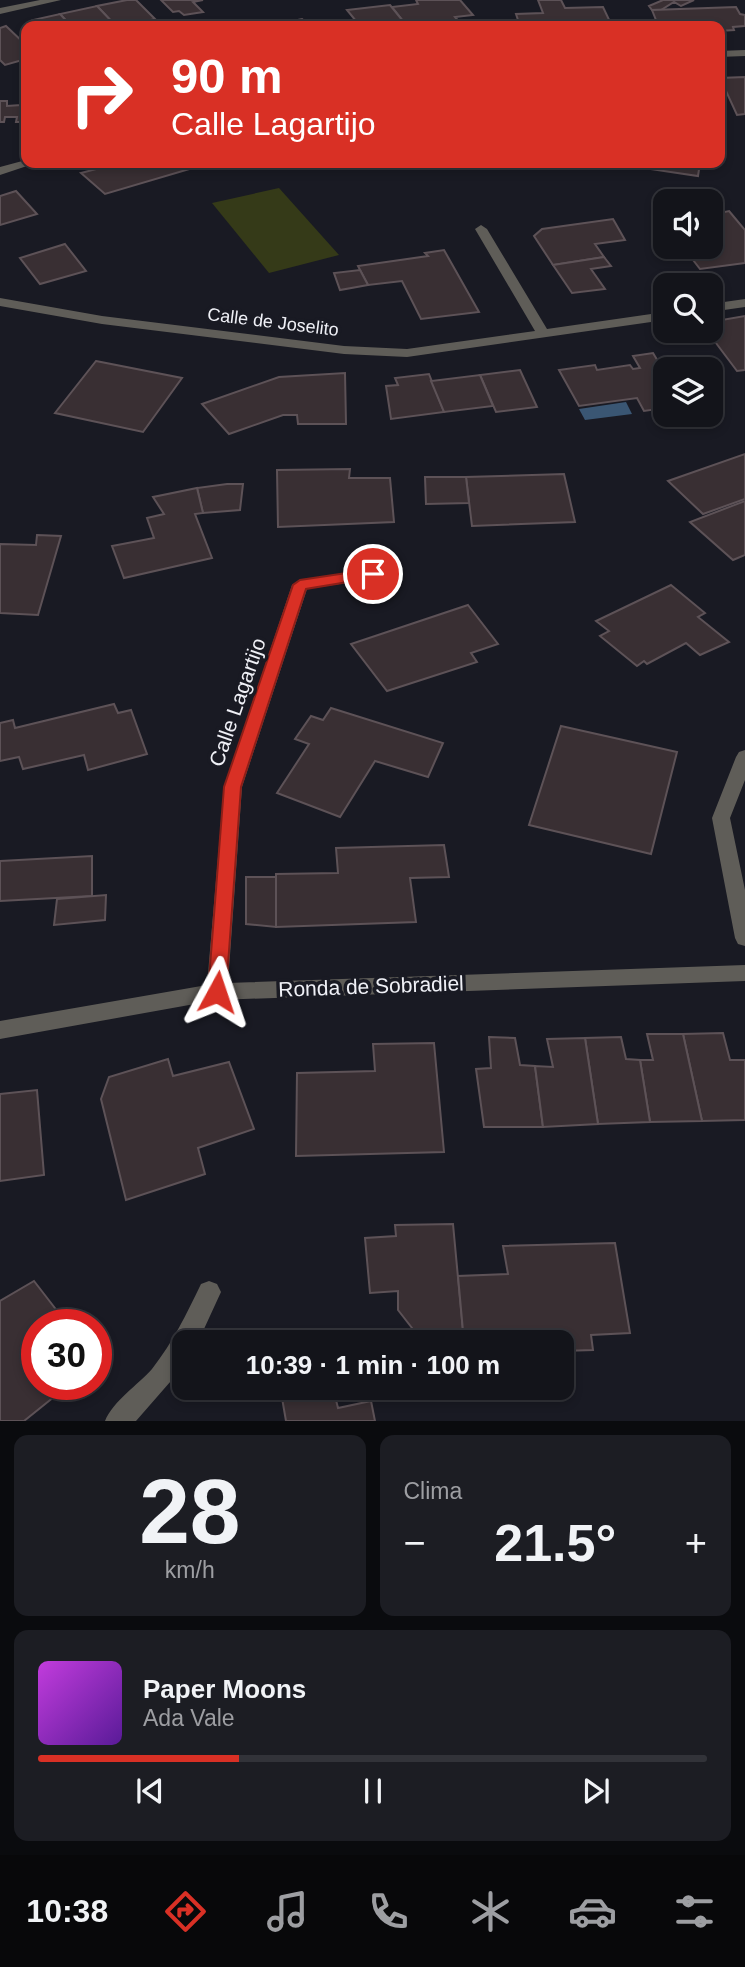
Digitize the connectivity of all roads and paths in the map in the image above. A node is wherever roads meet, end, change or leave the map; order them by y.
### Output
1 (56, 0) edge
2 (0, 11) edge
3 (745, 53) edge
4 (725, 54) edge
5 (21, 165) edge
6 (0, 171) edge
7 (481, 229) dead end
8 (0, 302) edge
9 (745, 303) edge
10 (723, 306) edge
11 (653, 318) edge
12 (544, 335) junction
13 (373, 574) dead end
14 (745, 757) edge
15 (745, 938) edge
16 (745, 973) edge
17 (217, 992) junction
18 (0, 1030) edge
19 (209, 1292) dead end
20 (191, 1330) edge
21 (172, 1362) edge
22 (117, 1421) edge

1 - 2 street
3 - 4 street
5 - 6 street
7 - 12 street
8 - 12 street, Calle de Joselito
9 - 10 street
11 - 12 street, Calle de Joselito
13 - 17 street, Calle Lagartijo
14 - 15 street
16 - 17 street, Ronda de Sobradiel
17 - 18 street, Ronda de Sobradiel
19 - 20 street
21 - 22 street

